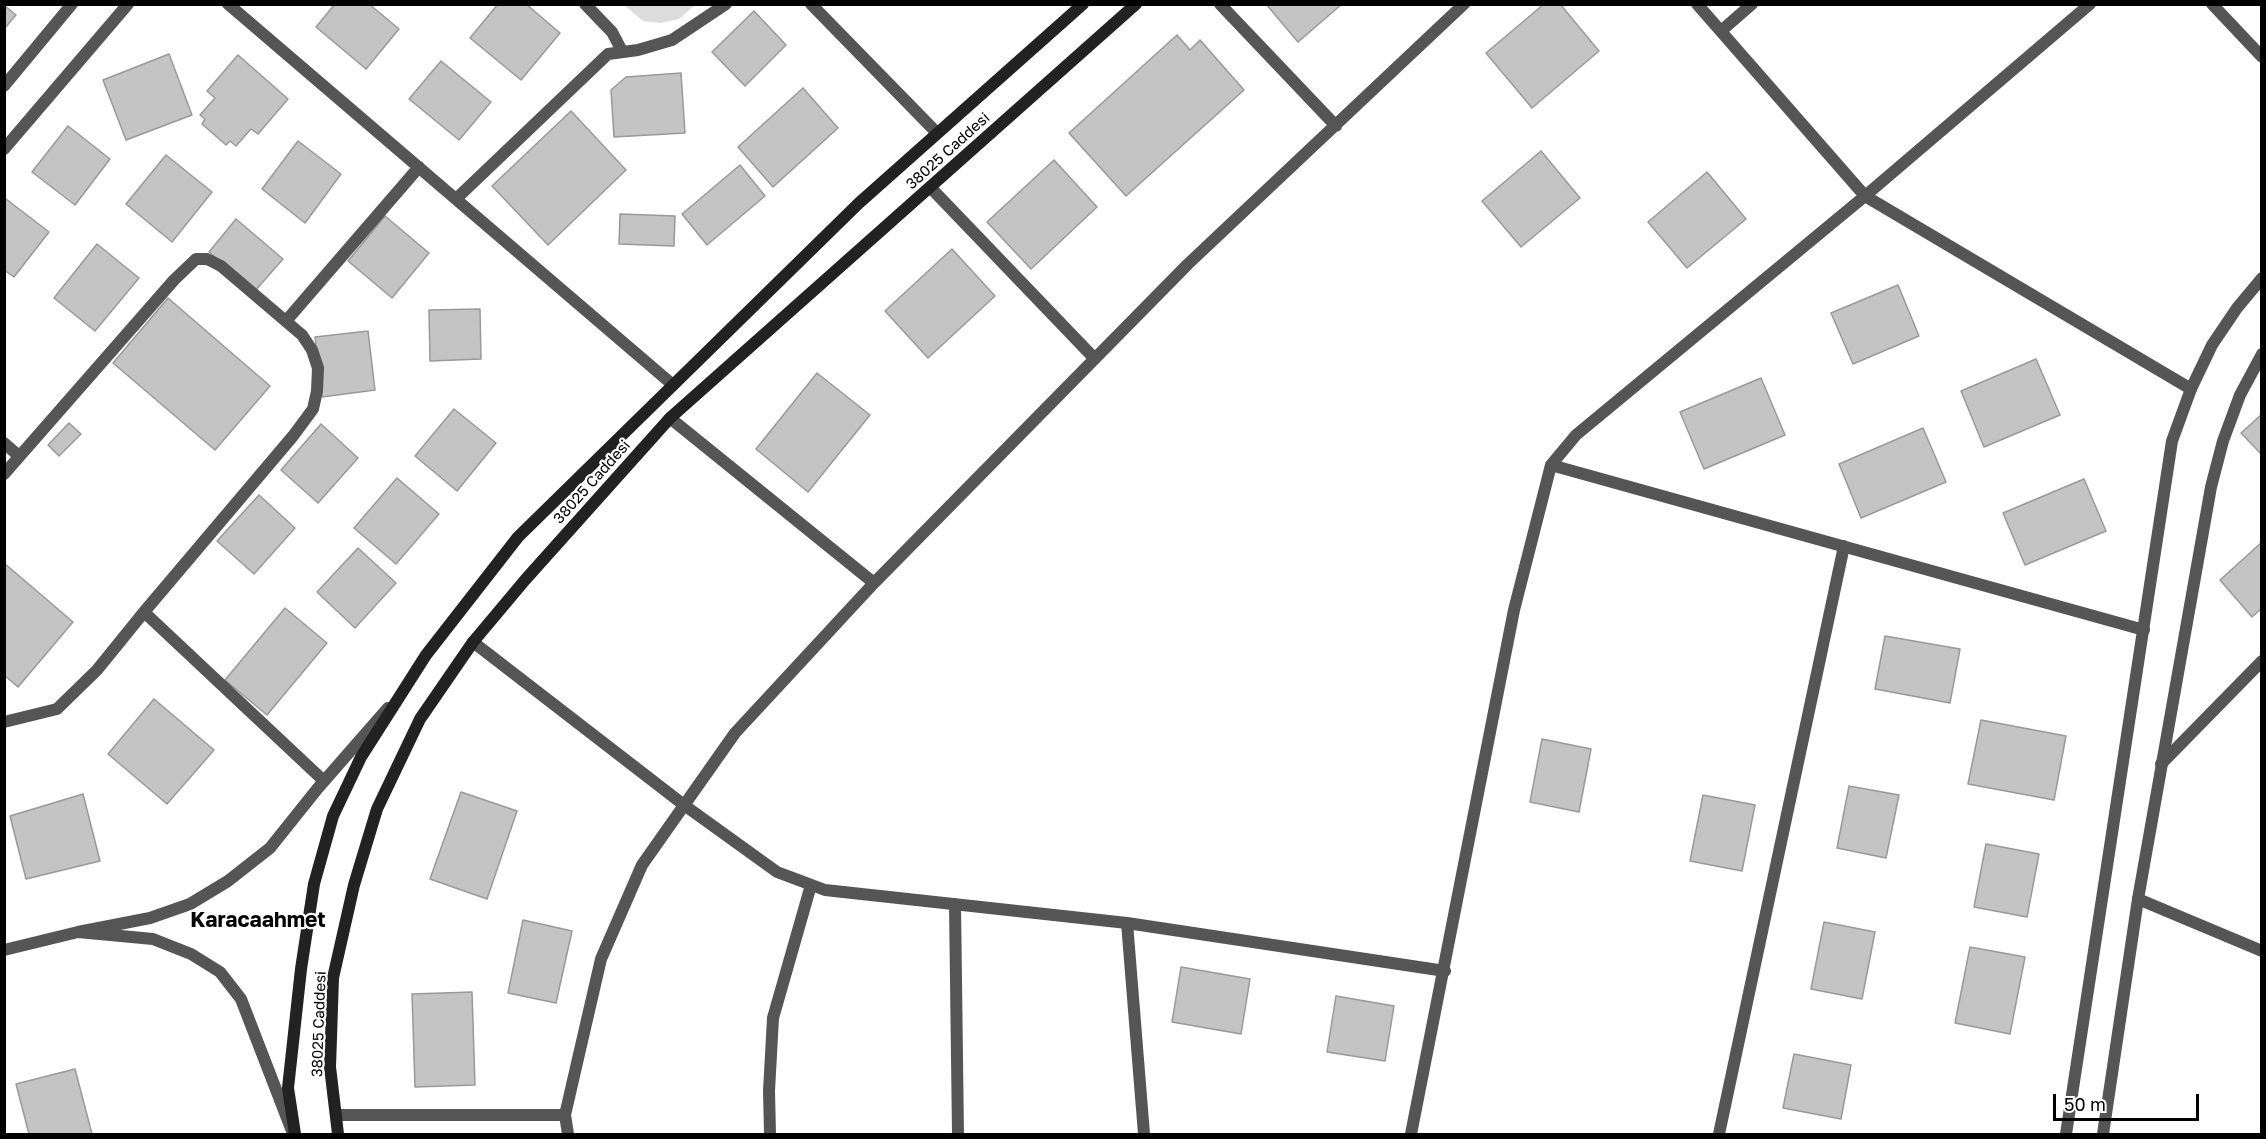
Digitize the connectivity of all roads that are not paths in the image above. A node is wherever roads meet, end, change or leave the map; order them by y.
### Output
1 (72, 4) edge
2 (128, 4) edge
3 (228, 4) edge
4 (585, 4) edge
5 (726, 4) edge
6 (811, 4) edge
7 (1083, 4) edge
8 (1136, 4) edge
9 (1220, 4) edge
10 (1464, 4) edge
11 (1698, 4) edge
12 (1752, 4) edge
13 (2090, 4) edge
14 (2212, 4) edge
15 (1721, 31) junction
16 (622, 51) junction
17 (2262, 57) edge
18 (4, 86) edge
19 (1336, 126) junction
20 (938, 133) junction
21 (4, 149) edge
22 (420, 167) junction
23 (930, 187) junction
24 (1865, 196) junction
25 (457, 198) junction
26 (2262, 278) edge
27 (286, 321) junction
28 (2262, 354) edge
29 (1095, 359) junction
30 (673, 385) junction
31 (2191, 390) junction
32 (670, 418) junction
33 (4, 443) edge
34 (19, 456) junction
35 (1551, 465) junction
36 (4, 474) edge
37 (1844, 546) junction
38 (874, 583) junction
39 (144, 612) junction
40 (2144, 630) junction
41 (473, 642) junction
42 (2262, 661) edge
43 (403, 691) junction
44 (4, 722) edge
45 (2162, 764) junction
46 (324, 781) junction
47 (684, 806) junction
48 (812, 885) junction
49 (2138, 899) junction
50 (955, 904) junction
51 (1127, 923) junction
52 (78, 932) junction
53 (4, 950) edge
54 (2262, 951) edge
55 (1444, 971) junction
56 (336, 1115) junction
57 (565, 1115) junction
58 (294, 1134) edge
59 (338, 1134) edge
60 (568, 1134) edge
61 (770, 1134) edge
62 (958, 1134) edge
63 (1144, 1134) edge
64 (1411, 1134) edge
65 (1719, 1134) edge
66 (2067, 1134) edge
67 (2103, 1134) edge

1 - 18 street
2 - 21 street
3 - 22 street
4 - 16 street
5 - 16 street
6 - 20 street
7 - 20 main road, 38025 Caddesi
8 - 23 main road, 38025 Caddesi
9 - 19 street
10 - 19 street
11 - 15 street
12 - 15 street
13 - 24 street
14 - 17 street
15 - 24 street
16 - 25 street
19 - 29 street
20 - 30 main road, 38025 Caddesi
22 - 25 street
22 - 27 street
23 - 29 street
23 - 32 main road, 38025 Caddesi
24 - 31 street
24 - 35 street
25 - 30 street
26 - 31 street
27 - 34 street
27 - 39 street
28 - 45 street
29 - 38 street
30 - 43 main road, 38025 Caddesi
31 - 40 street
32 - 38 street
32 - 41 main road, 38025 Caddesi
33 - 34 street
34 - 36 street
35 - 37 street
35 - 55 street
37 - 40 street
37 - 65 street
38 - 47 street
39 - 44 street
39 - 46 street
40 - 66 street
41 - 47 street
41 - 56 main road, 38025 Caddesi
42 - 45 street
43 - 46 street
43 - 58 main road, 38025 Caddesi
45 - 49 street
46 - 52 street
47 - 48 street
47 - 57 street
48 - 50 street
48 - 61 street
49 - 54 street
49 - 67 street
50 - 51 street
50 - 62 street
51 - 55 street
51 - 63 street
52 - 53 street
52 - 58 street
55 - 64 street
56 - 57 street
56 - 59 main road, 38025 Caddesi
57 - 60 street

